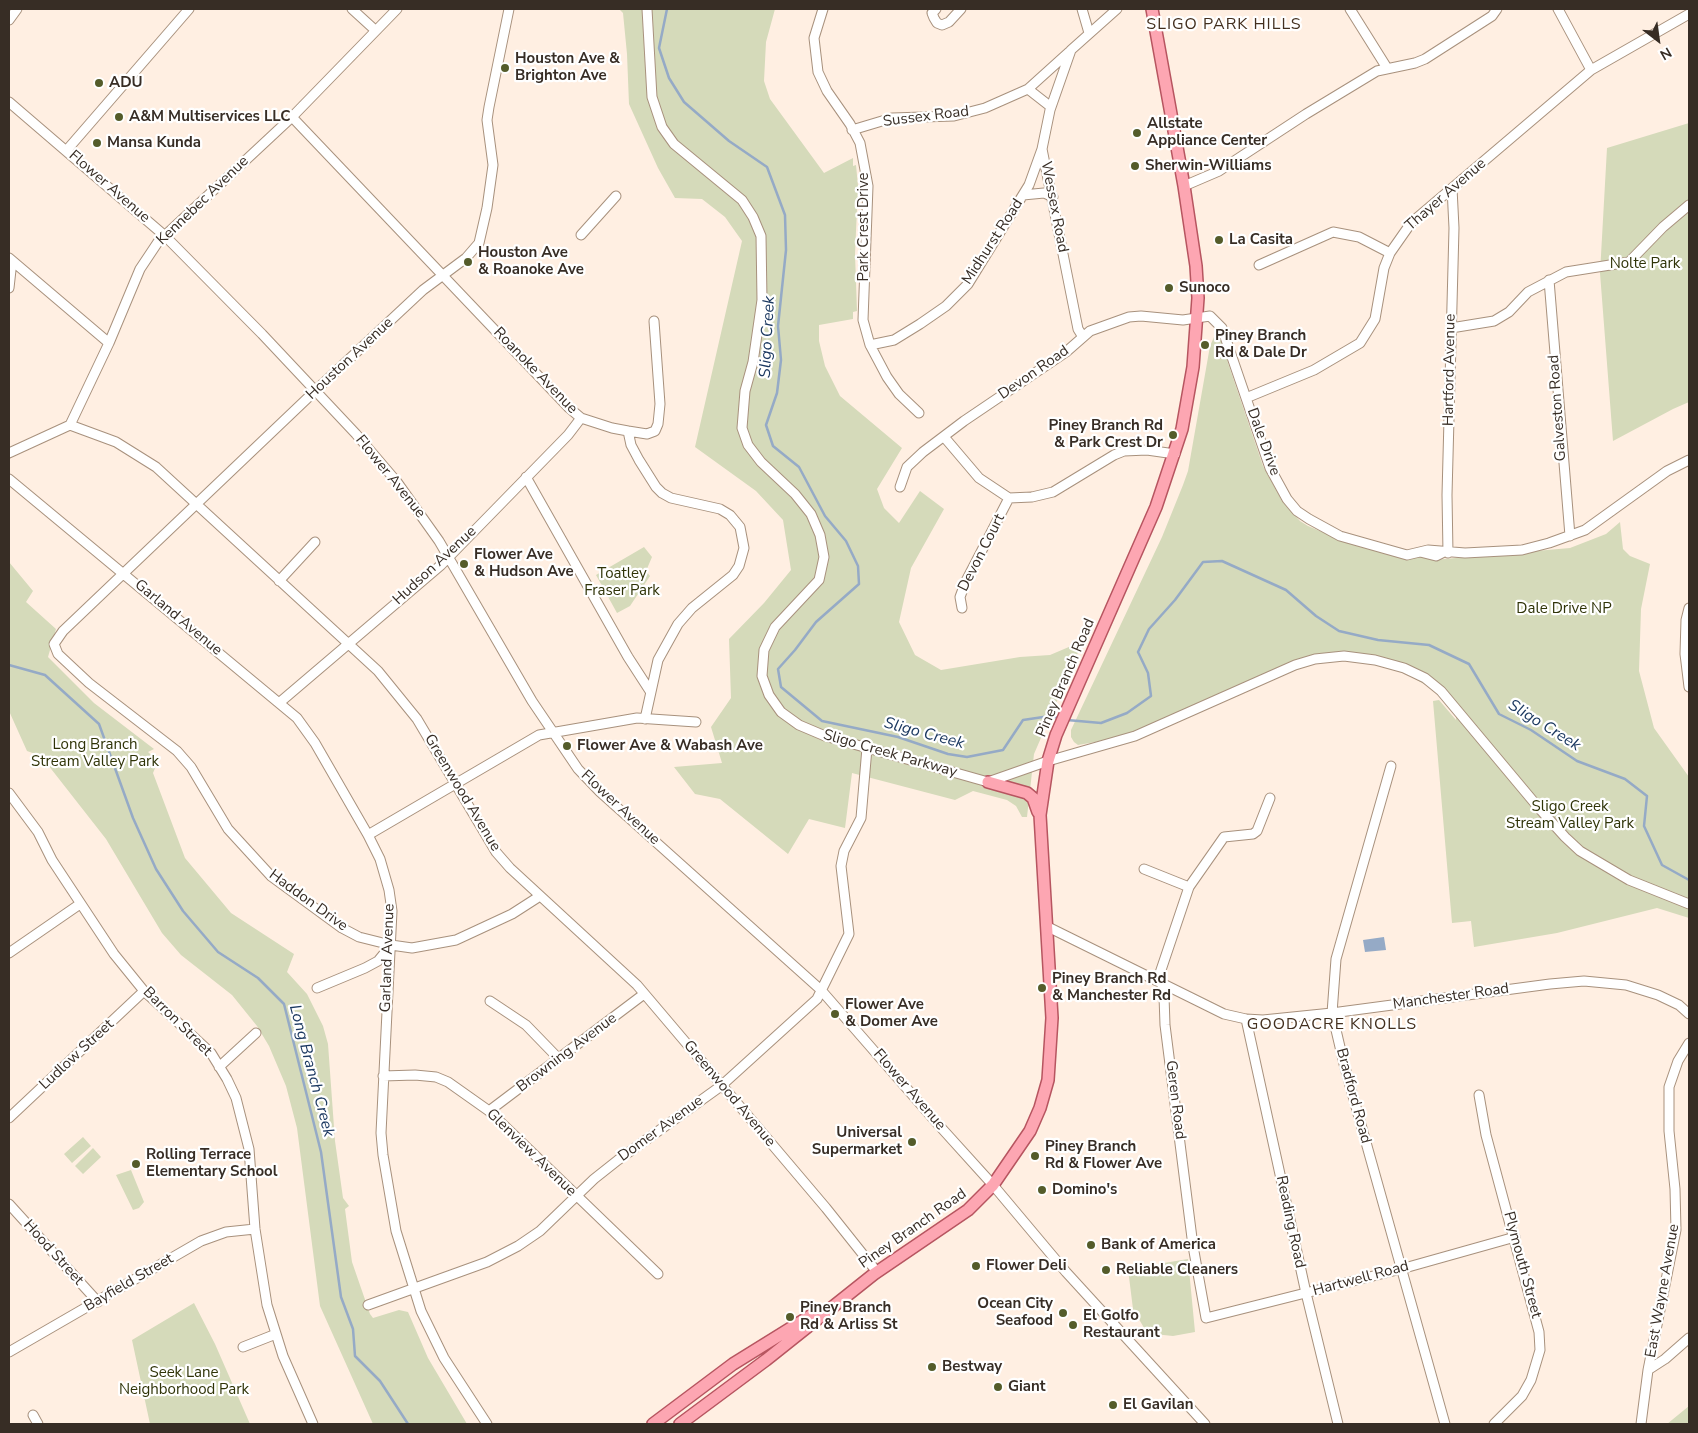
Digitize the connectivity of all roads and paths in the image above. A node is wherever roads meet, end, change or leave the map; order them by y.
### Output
1 (17, 9) edge
2 (189, 9) edge
3 (352, 9) edge
4 (397, 9) edge
5 (509, 9) edge
6 (647, 9) edge
7 (824, 9) edge
8 (936, 9) edge
9 (961, 9) edge
10 (1082, 9) edge
11 (1117, 9) edge
12 (1152, 9) edge
13 (1350, 9) edge
14 (1497, 9) edge
15 (1558, 9) edge
16 (1689, 14) edge
17 (9, 20) edge
18 (375, 30) junction
19 (1089, 33) junction
20 (1071, 50) junction
21 (1387, 68) junction
22 (1591, 70) junction
23 (1028, 89) junction
24 (9, 102) edge
25 (1050, 107) junction
26 (292, 116) junction
27 (852, 130) junction
28 (1042, 149) junction
29 (66, 151) junction
30 (1184, 186) junction
31 (1452, 188) junction
32 (1023, 195) junction
33 (616, 196) dead end
34 (1053, 196) junction
35 (1689, 205) edge
36 (581, 235) dead end
37 (165, 236) junction
38 (1390, 253) junction
39 (10, 260) edge
40 (1259, 265) dead end
41 (443, 276) junction
42 (1549, 280) junction
43 (9, 288) edge
44 (1197, 316) junction
45 (654, 321) dead end
46 (1451, 328) junction
47 (1083, 337) junction
48 (109, 343) junction
49 (870, 345) junction
50 (315, 391) junction
51 (1246, 398) junction
52 (919, 412) dead end
53 (581, 418) junction
54 (70, 425) junction
55 (628, 431) junction
56 (945, 438) junction
57 (9, 453) edge
58 (1175, 454) junction
59 (1689, 460) edge
60 (526, 477) junction
61 (9, 479) edge
62 (900, 487) dead end
63 (1009, 498) junction
64 (196, 504) junction
65 (1570, 536) junction
66 (315, 542) dead end
67 (1446, 552) junction
68 (450, 556) junction
69 (124, 573) junction
70 (279, 580) junction
71 (962, 608) dead end
72 (1689, 608) edge
73 (54, 644) joint
74 (346, 644) junction
75 (1689, 687) edge
76 (650, 691) junction
77 (279, 703) junction
78 (645, 719) junction
79 (696, 722) dead end
80 (551, 732) junction
81 (867, 748) junction
82 (1048, 761) junction
83 (1391, 766) dead end
84 (988, 782) junction
85 (454, 785) junction
86 (9, 793) edge
87 (1270, 798) dead end
88 (1040, 815) junction
89 (368, 835) junction
90 (1144, 869) dead end
91 (1189, 887) junction
92 (540, 896) junction
93 (80, 904) junction
94 (1689, 904) edge
95 (1048, 927) junction
96 (391, 945) junction
97 (9, 953) edge
98 (1160, 983) junction
99 (317, 988) dead end
100 (822, 990) junction
101 (144, 991) junction
102 (644, 994) junction
103 (490, 1001) dead end
104 (1332, 1013) junction
105 (1689, 1014) edge
106 (1246, 1019) junction
107 (256, 1033) dead end
108 (1689, 1043) edge
109 (559, 1059) junction
110 (218, 1067) junction
111 (383, 1076) junction
112 (721, 1086) junction
113 (1479, 1095) dead end
114 (489, 1111) junction
115 (9, 1118) edge
116 (993, 1185) junction
117 (576, 1198) junction
118 (9, 1204) edge
119 (255, 1229) junction
120 (1515, 1237) junction
121 (1401, 1269) junction
122 (877, 1272) junction
123 (658, 1274) dead end
124 (414, 1289) junction
125 (852, 1291) junction
126 (1306, 1294) junction
127 (98, 1302) junction
128 (368, 1305) dead end
129 (1206, 1318) joint
130 (276, 1334) junction
131 (1689, 1338) edge
132 (243, 1347) dead end
133 (756, 1349) junction
134 (9, 1352) edge
135 (766, 1360) junction
136 (1648, 1370) junction
137 (33, 1415) dead end
138 (38, 1424) edge
139 (313, 1424) edge
140 (487, 1424) edge
141 (653, 1424) edge
142 (680, 1424) edge
143 (1205, 1424) edge
144 (1338, 1424) edge
145 (1445, 1424) edge
146 (1494, 1424) edge
147 (1640, 1424) edge

1 - 17 street
2 - 29 street
3 - 18 street
4 - 18 street, Kennebec Avenue
5 - 41 street, Houston Avenue
6 - 81 street, Sligo Creek Parkway
7 - 27 street, Park Crest Drive
8 - 9 street
10 - 19 street
11 - 19 street, Wessex Road
12 - 30 main road, Piney Branch Road
13 - 21 street
14 - 21 street
15 - 22 street
16 - 22 street, Thayer Avenue
18 - 26 street, Kennebec Avenue
19 - 20 street, Wessex Road
20 - 23 street, Sussex Road
20 - 25 street, Wessex Road
21 - 30 street
22 - 31 street, Thayer Avenue
23 - 25 street
23 - 27 street, Sussex Road
24 - 29 street, Flower Avenue
25 - 28 street, Wessex Road
26 - 37 street, Kennebec Avenue
26 - 41 street, Roanoke Avenue
27 - 49 street, Park Crest Drive
28 - 32 street, Midhurst Road
28 - 34 street, Wessex Road
29 - 37 street, Flower Avenue
30 - 44 main road, Piney Branch Road
31 - 38 street, Thayer Avenue
31 - 46 street, Hartford Avenue
32 - 34 street
32 - 49 street, Midhurst Road
33 - 36 street
34 - 47 street, Wessex Road
35 - 42 street
37 - 48 street, Kennebec Avenue
37 - 50 street, Flower Avenue
38 - 40 street
38 - 51 street, Thayer Avenue
39 - 43 street
39 - 48 street
41 - 50 street, Houston Avenue
41 - 53 street, Roanoke Avenue
42 - 46 street
42 - 65 street, Galveston Road
44 - 47 street, Devon Road
44 - 51 street, Dale Drive
44 - 58 main road, Piney Branch Road
45 - 55 street
46 - 67 street, Hartford Avenue
47 - 56 street, Devon Road
48 - 54 street, Kennebec Avenue
49 - 52 street, Park Crest Drive
50 - 64 street, Houston Avenue
50 - 68 street, Flower Avenue
51 - 67 street, Dale Drive
53 - 55 street, Roanoke Avenue
53 - 60 street, Hudson Avenue
54 - 57 street
54 - 64 street, Greenwood Avenue
55 - 76 street
56 - 62 street, Devon Road
56 - 63 street
58 - 63 street
58 - 82 main road, Piney Branch Road
59 - 65 street, Dale Drive
60 - 68 street, Hudson Avenue
60 - 76 street
61 - 69 street, Garland Avenue
63 - 71 street, Devon Court
64 - 69 street, Houston Avenue
64 - 70 street, Greenwood Avenue
65 - 67 street, Dale Drive
66 - 70 street
68 - 74 street, Hudson Avenue
68 - 80 street, Flower Avenue
69 - 73 street, Houston Avenue
69 - 77 street, Garland Avenue
70 - 74 street, Greenwood Avenue
72 - 75 street
73 - 96 street, Haddon Drive
74 - 77 street, Hudson Avenue
74 - 85 street, Greenwood Avenue
76 - 78 street
77 - 89 street, Garland Avenue
78 - 79 street
78 - 80 street
80 - 85 street
80 - 100 street, Flower Avenue
81 - 84 street, Sligo Creek Parkway
81 - 100 street, Domer Avenue
82 - 84 street
82 - 88 main road, Piney Branch Road
82 - 94 street
83 - 104 street, Bradford Road
84 - 88 main road
85 - 89 street
85 - 92 street, Greenwood Avenue
86 - 93 street, Barron Street
87 - 91 street, Geren Road
88 - 95 main road, Piney Branch Road
89 - 96 street, Garland Avenue
90 - 91 street
91 - 98 street, Geren Road
92 - 96 street, Haddon Drive
92 - 102 street, Greenwood Avenue
93 - 97 street
93 - 101 street, Barron Street
95 - 98 street, Manchester Road
95 - 116 main road, Piney Branch Road
96 - 99 street
96 - 111 street, Garland Avenue
98 - 106 street, Manchester Road
98 - 129 street, Geren Road
100 - 112 street, Domer Avenue
100 - 116 street, Flower Avenue
101 - 110 street, Barron Street
101 - 115 street, Ludlow Street
102 - 109 street, Browning Avenue
102 - 112 street, Greenwood Avenue
103 - 109 street
104 - 105 street, Manchester Road
104 - 106 street, Manchester Road
104 - 121 street, Bradford Road
106 - 126 street, Reading Road
107 - 110 street
108 - 136 street, East Wayne Avenue
109 - 114 street, Browning Avenue
110 - 119 street, Barron Street
111 - 114 street, Glenview Avenue
111 - 124 street, Garland Avenue
112 - 117 street, Domer Avenue
112 - 122 street, Greenwood Avenue
113 - 120 street, Plymouth Street
114 - 117 street, Glenview Avenue
116 - 122 main road, Piney Branch Road
116 - 143 street, Flower Avenue
117 - 123 street, Glenview Avenue
117 - 124 street, Domer Avenue
118 - 127 street, Hood Street
119 - 127 street, Bayfield Street
119 - 130 street, Barron Street
120 - 121 street, Hartwell Road
120 - 146 street, Plymouth Street
121 - 126 street, Hartwell Road
121 - 145 street, Bradford Road
122 - 125 main road, Piney Branch Road
124 - 128 street, Domer Avenue
124 - 140 street, Garland Avenue
125 - 133 main road, Piney Branch Road
125 - 135 main road, Piney Branch Road
126 - 129 street, Hartwell Road
126 - 144 street, Reading Road
127 - 134 street, Bayfield Street
130 - 132 street
130 - 139 street, Barron Street
131 - 136 street
133 - 135 street
133 - 141 main road, Piney Branch Road
135 - 142 main road, Piney Branch Road
136 - 147 street, East Wayne Avenue
137 - 138 street

